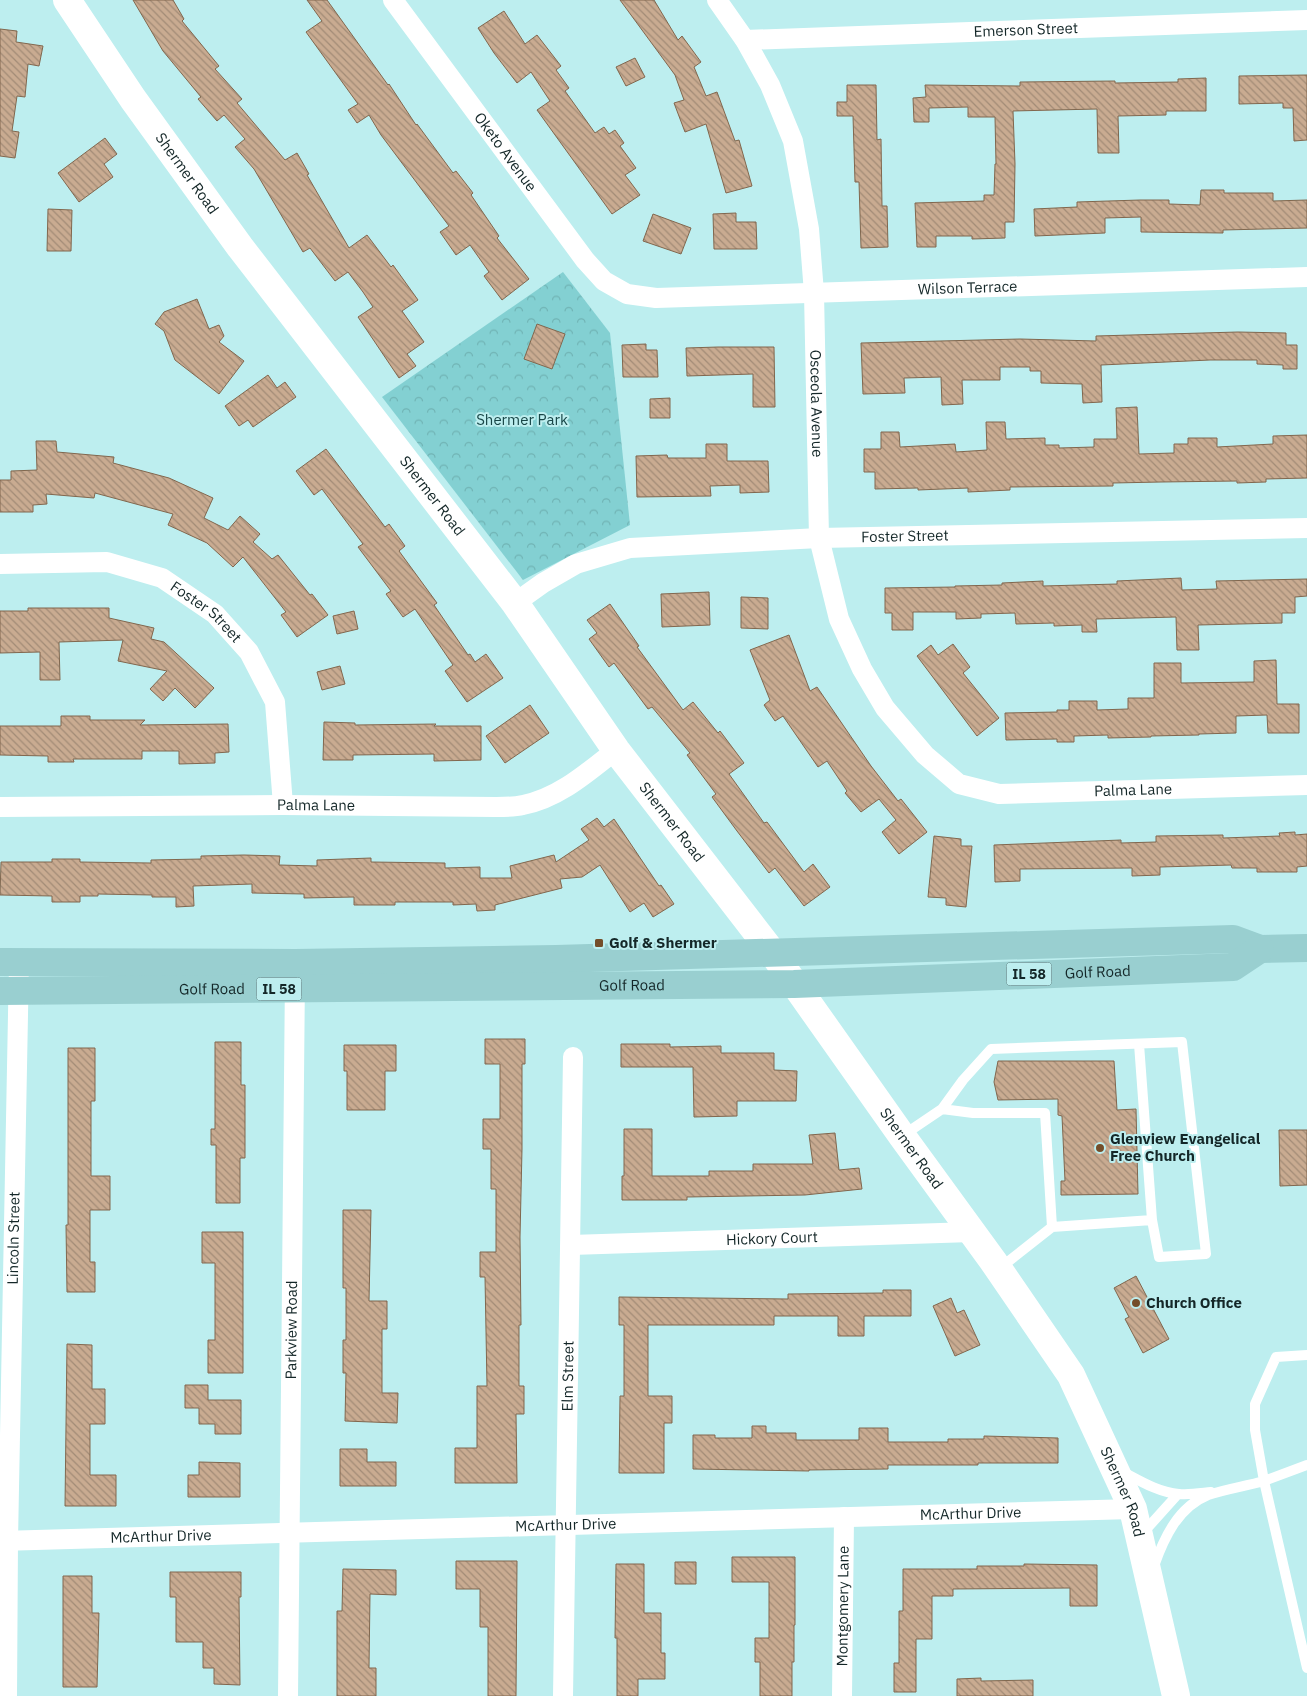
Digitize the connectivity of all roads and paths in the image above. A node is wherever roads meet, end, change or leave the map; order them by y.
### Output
1 (67, 0) edge
2 (393, 0) edge
3 (716, 0) edge
4 (1307, 20) edge
5 (745, 40) junction
6 (1307, 277) edge
7 (814, 293) junction
8 (627, 294) joint
9 (1307, 528) edge
10 (819, 538) junction
11 (0, 564) edge
12 (515, 603) junction
13 (616, 750) junction
14 (959, 784) joint
15 (1307, 785) edge
16 (283, 806) junction
17 (0, 807) edge
18 (1307, 948) edge
19 (1260, 949) junction
20 (772, 952) junction
21 (10, 962) edge
22 (295, 976) junction
23 (794, 984) junction
24 (9, 991) edge
25 (1138, 1044) junction
26 (573, 1057) dead end
27 (942, 1110) junction
28 (902, 1136) junction
29 (1152, 1220) junction
30 (1052, 1227) junction
31 (972, 1232) junction
32 (571, 1244) junction
33 (999, 1269) junction
34 (1307, 1355) edge
35 (1113, 1465) junction
36 (1307, 1465) edge
37 (1264, 1481) junction
38 (1225, 1491) junction
39 (1178, 1494) junction
40 (1133, 1509) junction
41 (844, 1517) junction
42 (565, 1525) junction
43 (289, 1533) junction
44 (1139, 1537) junction
45 (4, 1541) edge
46 (1149, 1579) junction
47 (1307, 1668) edge
48 (8, 1696) edge
49 (288, 1696) edge
50 (563, 1696) edge
51 (842, 1696) edge
52 (1176, 1696) edge

1 - 12 main road, Shermer Road
2 - 8 street, Oketo Avenue
3 - 5 street, Osceola Avenue
4 - 5 street, Emerson Street
5 - 7 street, Osceola Avenue
6 - 7 street, Wilson Terrace
7 - 8 street, Wilson Terrace
7 - 10 street, Osceola Avenue
9 - 10 street, Foster Street
10 - 12 street, Foster Street
10 - 14 street, Osceola Avenue
11 - 16 street, Foster Street
12 - 13 main road, Shermer Road
13 - 16 street, Palma Lane
13 - 20 main road, Shermer Road
14 - 15 street, Palma Lane
16 - 17 street, Palma Lane
18 - 19 main road, Golf Road / IL 58
19 - 20 main road, Golf Road / IL 58
19 - 23 main road, Golf Road / IL 58
20 - 22 main road, Golf Road / IL 58
20 - 23 main road, Shermer Road
21 - 22 main road, Golf Road / IL 58
21 - 24 street, Lincoln Street
22 - 23 main road, Golf Road / IL 58
22 - 24 main road, Golf Road / IL 58
22 - 43 street, Parkview Road
23 - 28 main road, Shermer Road
24 - 45 street, Lincoln Street
25 - 27 lane
25 - 29 lane
25 - 29 lane
26 - 32 street, Elm Street
27 - 28 lane
27 - 30 lane
28 - 31 main road, Shermer Road
29 - 30 lane
30 - 33 lane
31 - 32 street, Hickory Court
31 - 33 main road, Shermer Road
32 - 42 street, Elm Street
33 - 35 main road, Shermer Road
34 - 37 lane
35 - 39 lane
35 - 40 main road, Shermer Road
36 - 37 lane
37 - 38 lane
37 - 47 lane
38 - 39 lane
38 - 46 lane
39 - 44 lane
40 - 41 street, McArthur Drive
40 - 44 main road, Shermer Road
41 - 42 street, McArthur Drive
41 - 51 street, Montgomery Lane
42 - 43 street, McArthur Drive
42 - 50 street, Elm Street
43 - 45 street, McArthur Drive
43 - 49 street, Parkview Road
44 - 46 main road, Shermer Road
45 - 48 street, Lincoln Street
46 - 52 main road, Shermer Road

